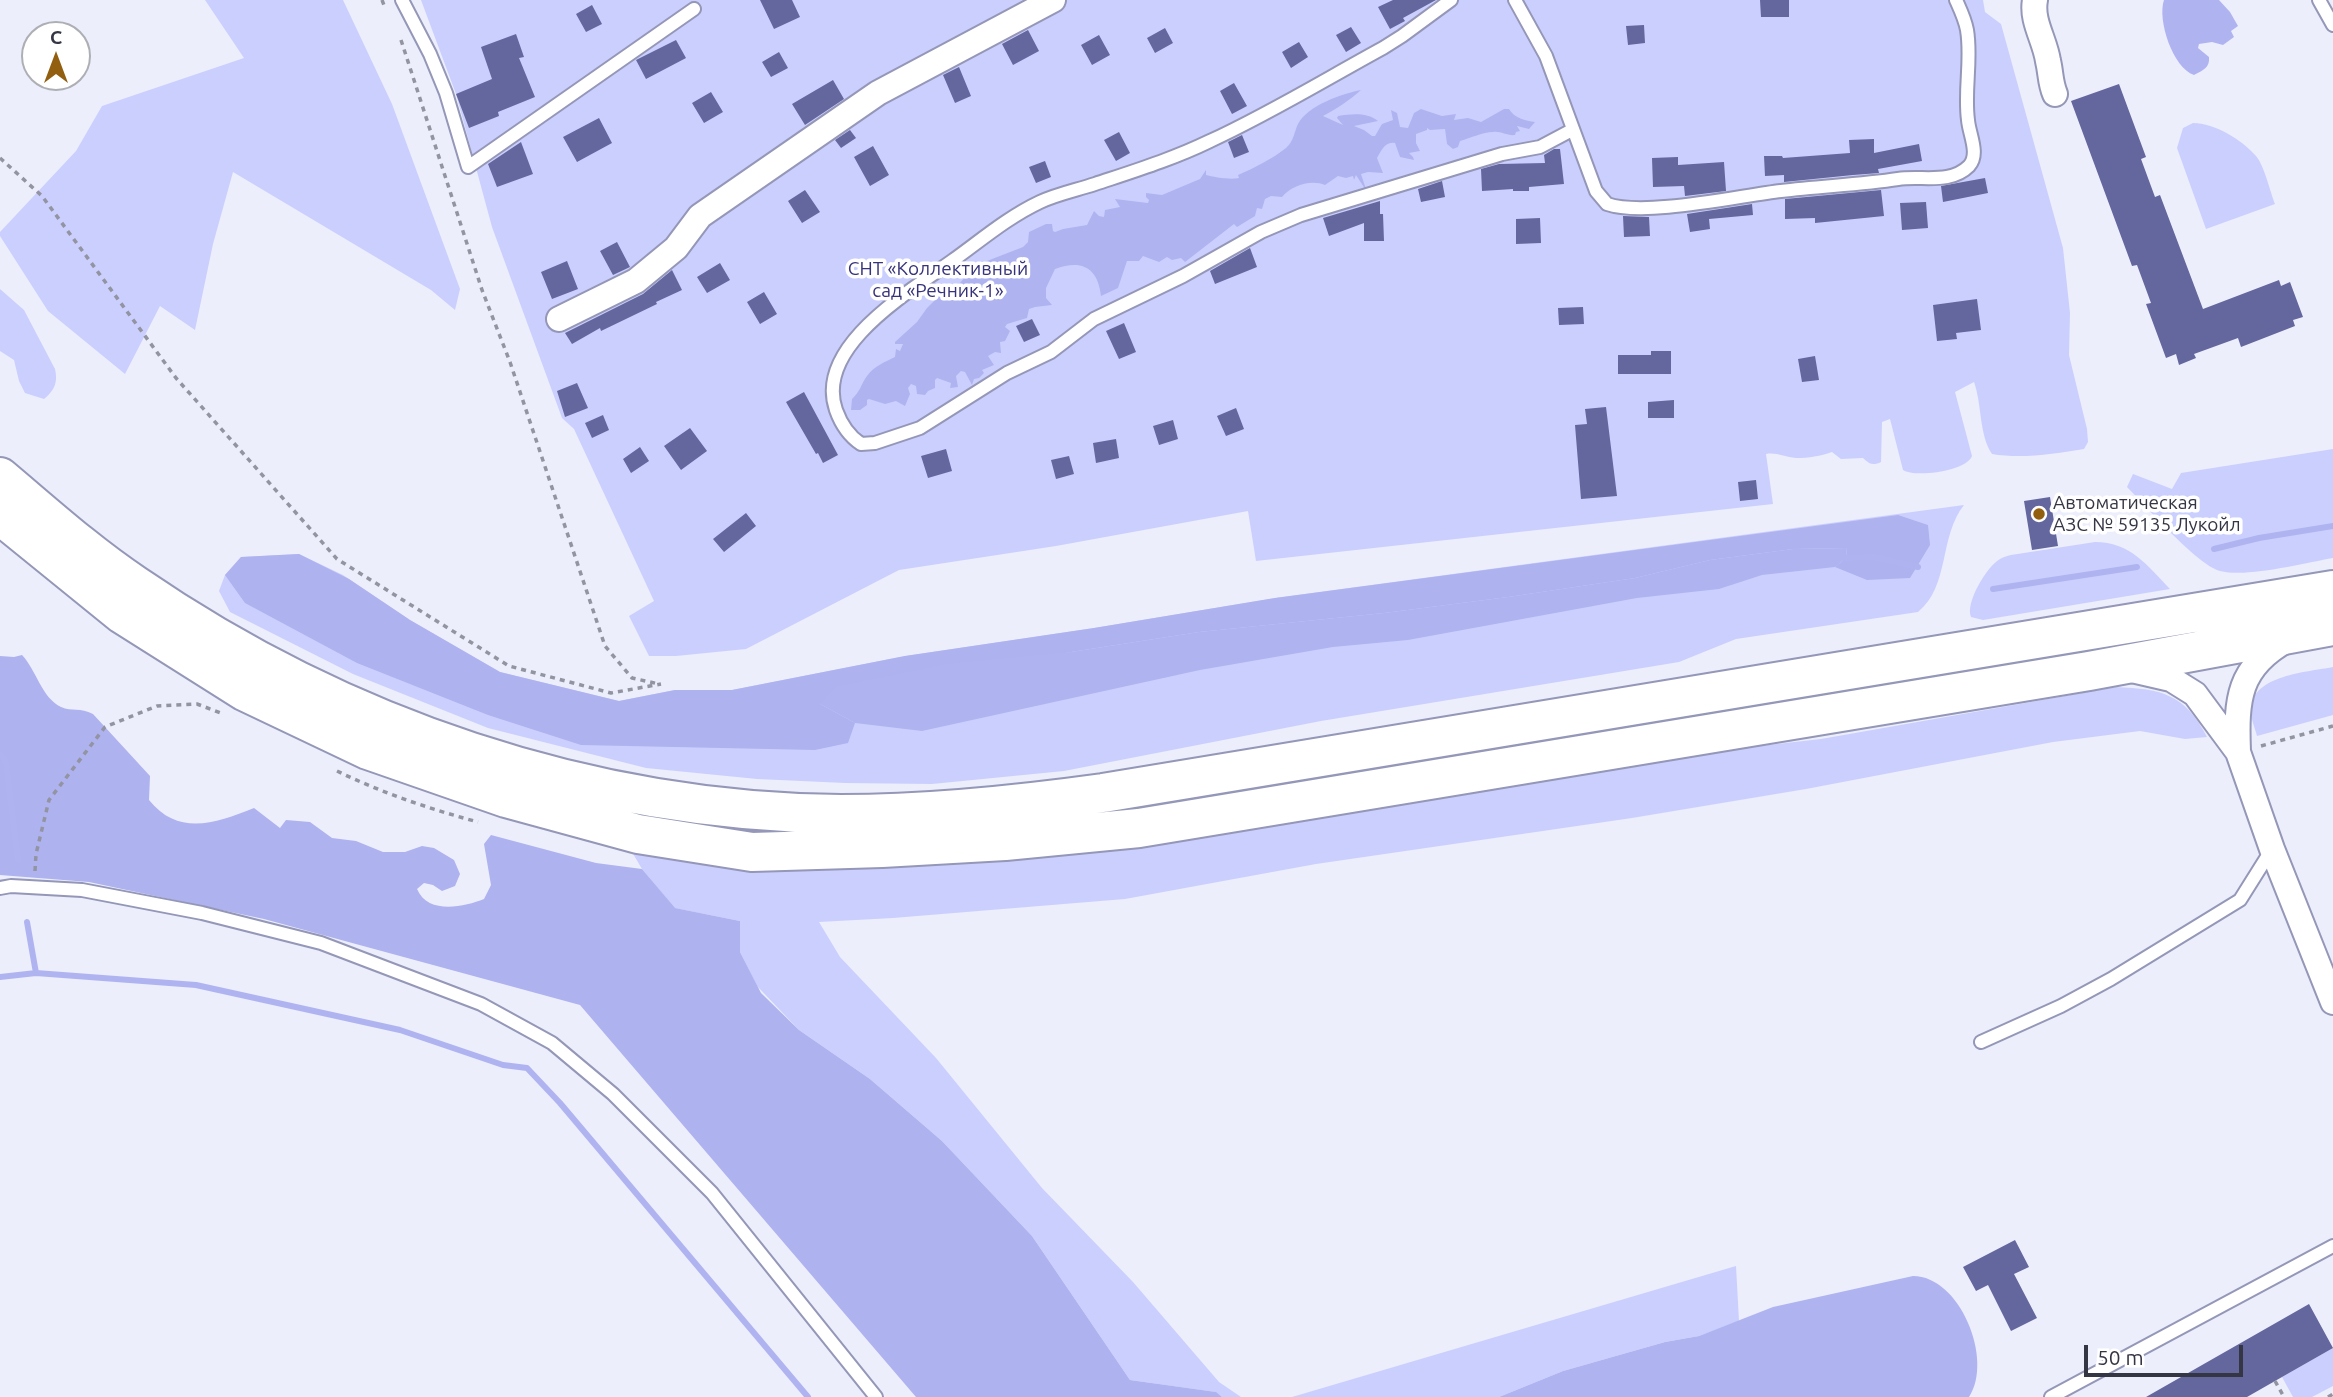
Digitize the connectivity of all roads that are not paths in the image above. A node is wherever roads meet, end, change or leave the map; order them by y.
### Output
1 (402, 0) edge
2 (1053, 0) edge
3 (1451, 0) edge
4 (1515, 0) edge
5 (1956, 0) edge
6 (2035, 0) edge
7 (2319, 0) edge
8 (694, 9) dead end
9 (2333, 25) edge
10 (2055, 94) dead end
11 (1572, 130) junction
12 (559, 319) dead end
13 (0, 477) edge
14 (0, 515) edge
15 (2333, 590) edge
16 (2325, 627) edge
17 (2089, 671) junction
18 (2238, 752) junction
19 (2272, 849) junction
20 (0, 888) edge
21 (2333, 1002) edge
22 (1982, 1042) dead end
23 (2332, 1250) edge
24 (876, 1397) edge
25 (2051, 1397) edge

1 - 8 lane
2 - 12 street
3 - 11 lane
4 - 11 lane
5 - 11 lane
6 - 10 street
7 - 9 lane
13 - 15 main road
14 - 17 main road
16 - 17 main road
16 - 18 street
17 - 18 street
18 - 19 street
19 - 21 street
19 - 22 lane
20 - 24 lane
23 - 25 lane

